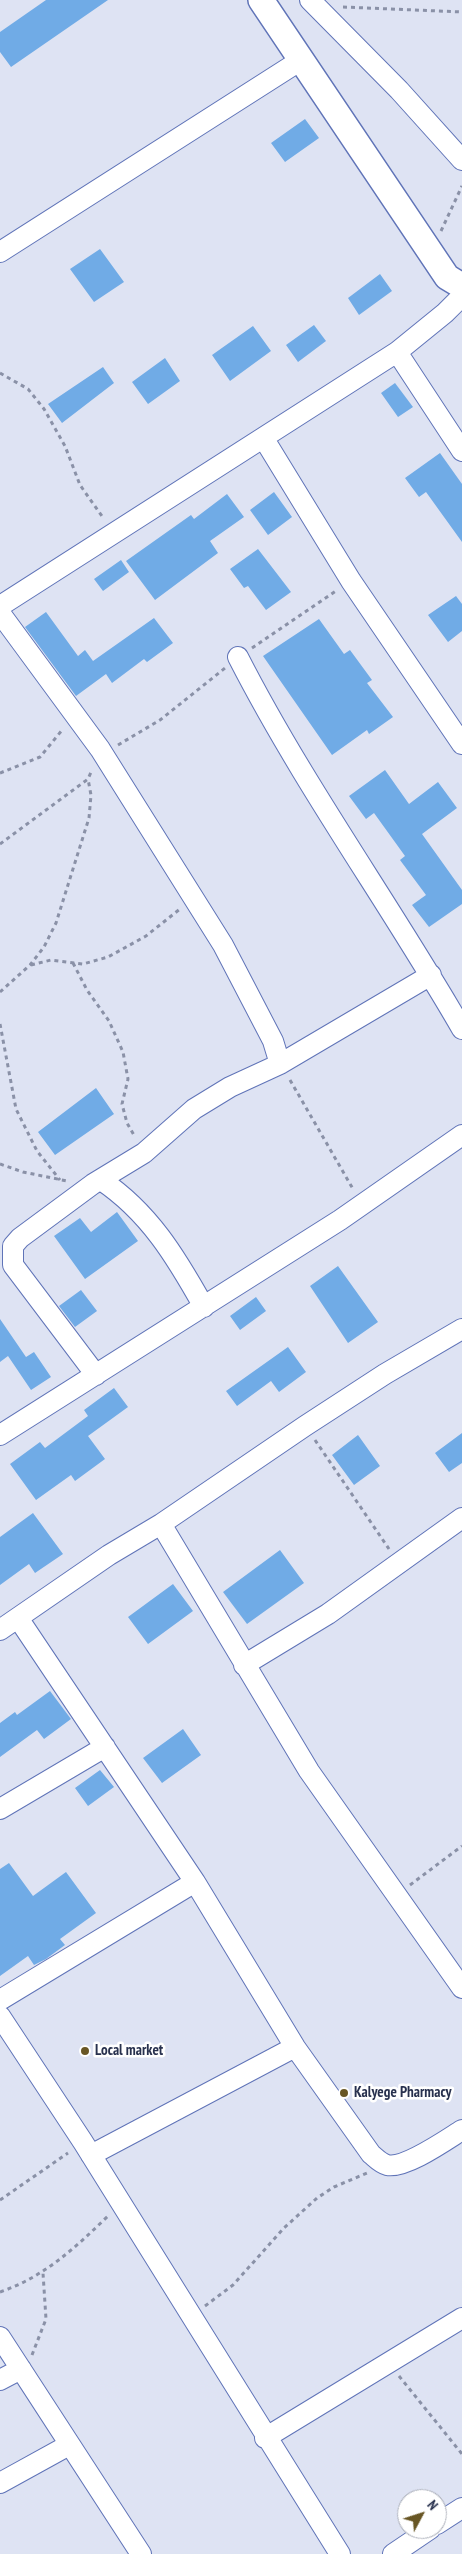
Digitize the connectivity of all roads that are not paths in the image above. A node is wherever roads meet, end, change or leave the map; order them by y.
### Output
1 (261, 0) edge
2 (314, 3) edge
3 (301, 60) junction
4 (462, 160) edge
5 (0, 252) edge
6 (462, 286) edge
7 (462, 296) edge
8 (397, 352) junction
9 (264, 439) junction
10 (462, 451) edge
11 (0, 606) edge
12 (0, 612) edge
13 (238, 657) dead end
14 (462, 744) edge
15 (431, 976) junction
16 (462, 1029) edge
17 (280, 1064) junction
18 (462, 1135) edge
19 (97, 1182) junction
20 (204, 1306) junction
21 (462, 1329) edge
22 (96, 1375) junction
23 (0, 1435) edge
24 (462, 1518) edge
25 (161, 1524) junction
26 (18, 1618) junction
27 (0, 1630) edge
28 (244, 1666) junction
29 (105, 1747) junction
30 (0, 1809) edge
31 (195, 1882) junction
32 (462, 1988) edge
33 (0, 2000) edge
34 (0, 2016) edge
35 (295, 2047) junction
36 (462, 2130) edge
37 (87, 2149) junction
38 (462, 2318) edge
39 (0, 2337) edge
40 (21, 2369) junction
41 (0, 2380) edge
42 (265, 2438) junction
43 (69, 2445) junction
44 (0, 2483) edge
45 (462, 2508) edge
46 (447, 2518) edge
47 (416, 2539) edge
48 (140, 2554) edge
49 (340, 2554) edge
50 (394, 2554) edge

1 - 3 street
2 - 4 street
3 - 5 street
3 - 6 street
7 - 8 street
8 - 9 street
8 - 10 street
9 - 11 street
9 - 14 street
12 - 17 street
13 - 15 street
15 - 16 street
15 - 17 street
17 - 19 street
18 - 20 street
19 - 20 street
19 - 22 street
20 - 22 street
21 - 25 street
22 - 23 street
24 - 28 street
25 - 26 street
25 - 28 street
26 - 27 street
26 - 29 street
28 - 32 street
29 - 30 street
29 - 31 street
31 - 33 street
31 - 35 street
34 - 37 street
35 - 36 street
35 - 37 street
37 - 42 street
38 - 42 street
39 - 40 street
40 - 41 street
40 - 43 street
42 - 49 street
43 - 44 street
43 - 48 street
45 - 46 street
47 - 50 street

